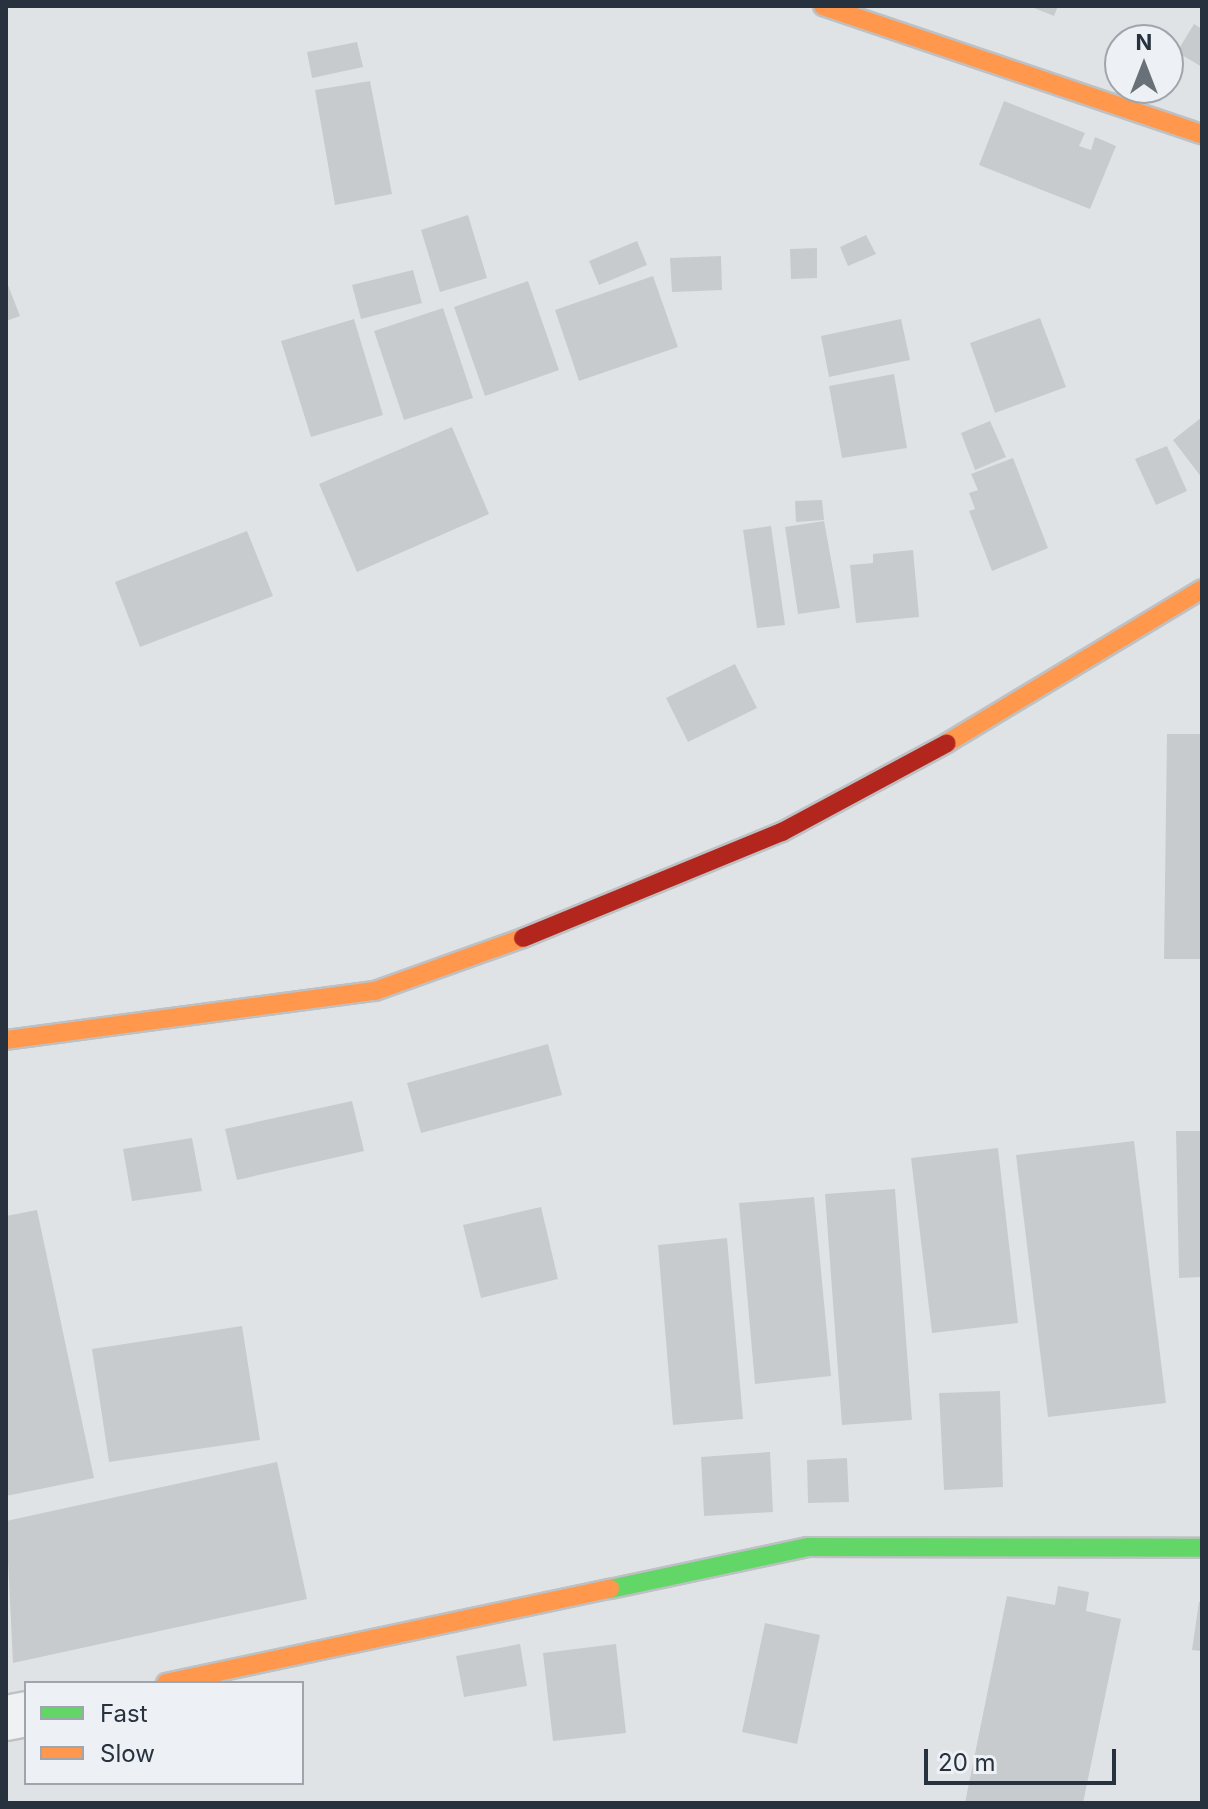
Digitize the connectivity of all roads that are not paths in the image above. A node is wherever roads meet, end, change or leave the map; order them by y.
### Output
1 (823, 6) edge
2 (1202, 134) edge
3 (1202, 589) edge
4 (6, 1040) edge
5 (1202, 1548) edge
6 (175, 1681) edge

1 - 2 street
3 - 4 street
5 - 6 street

